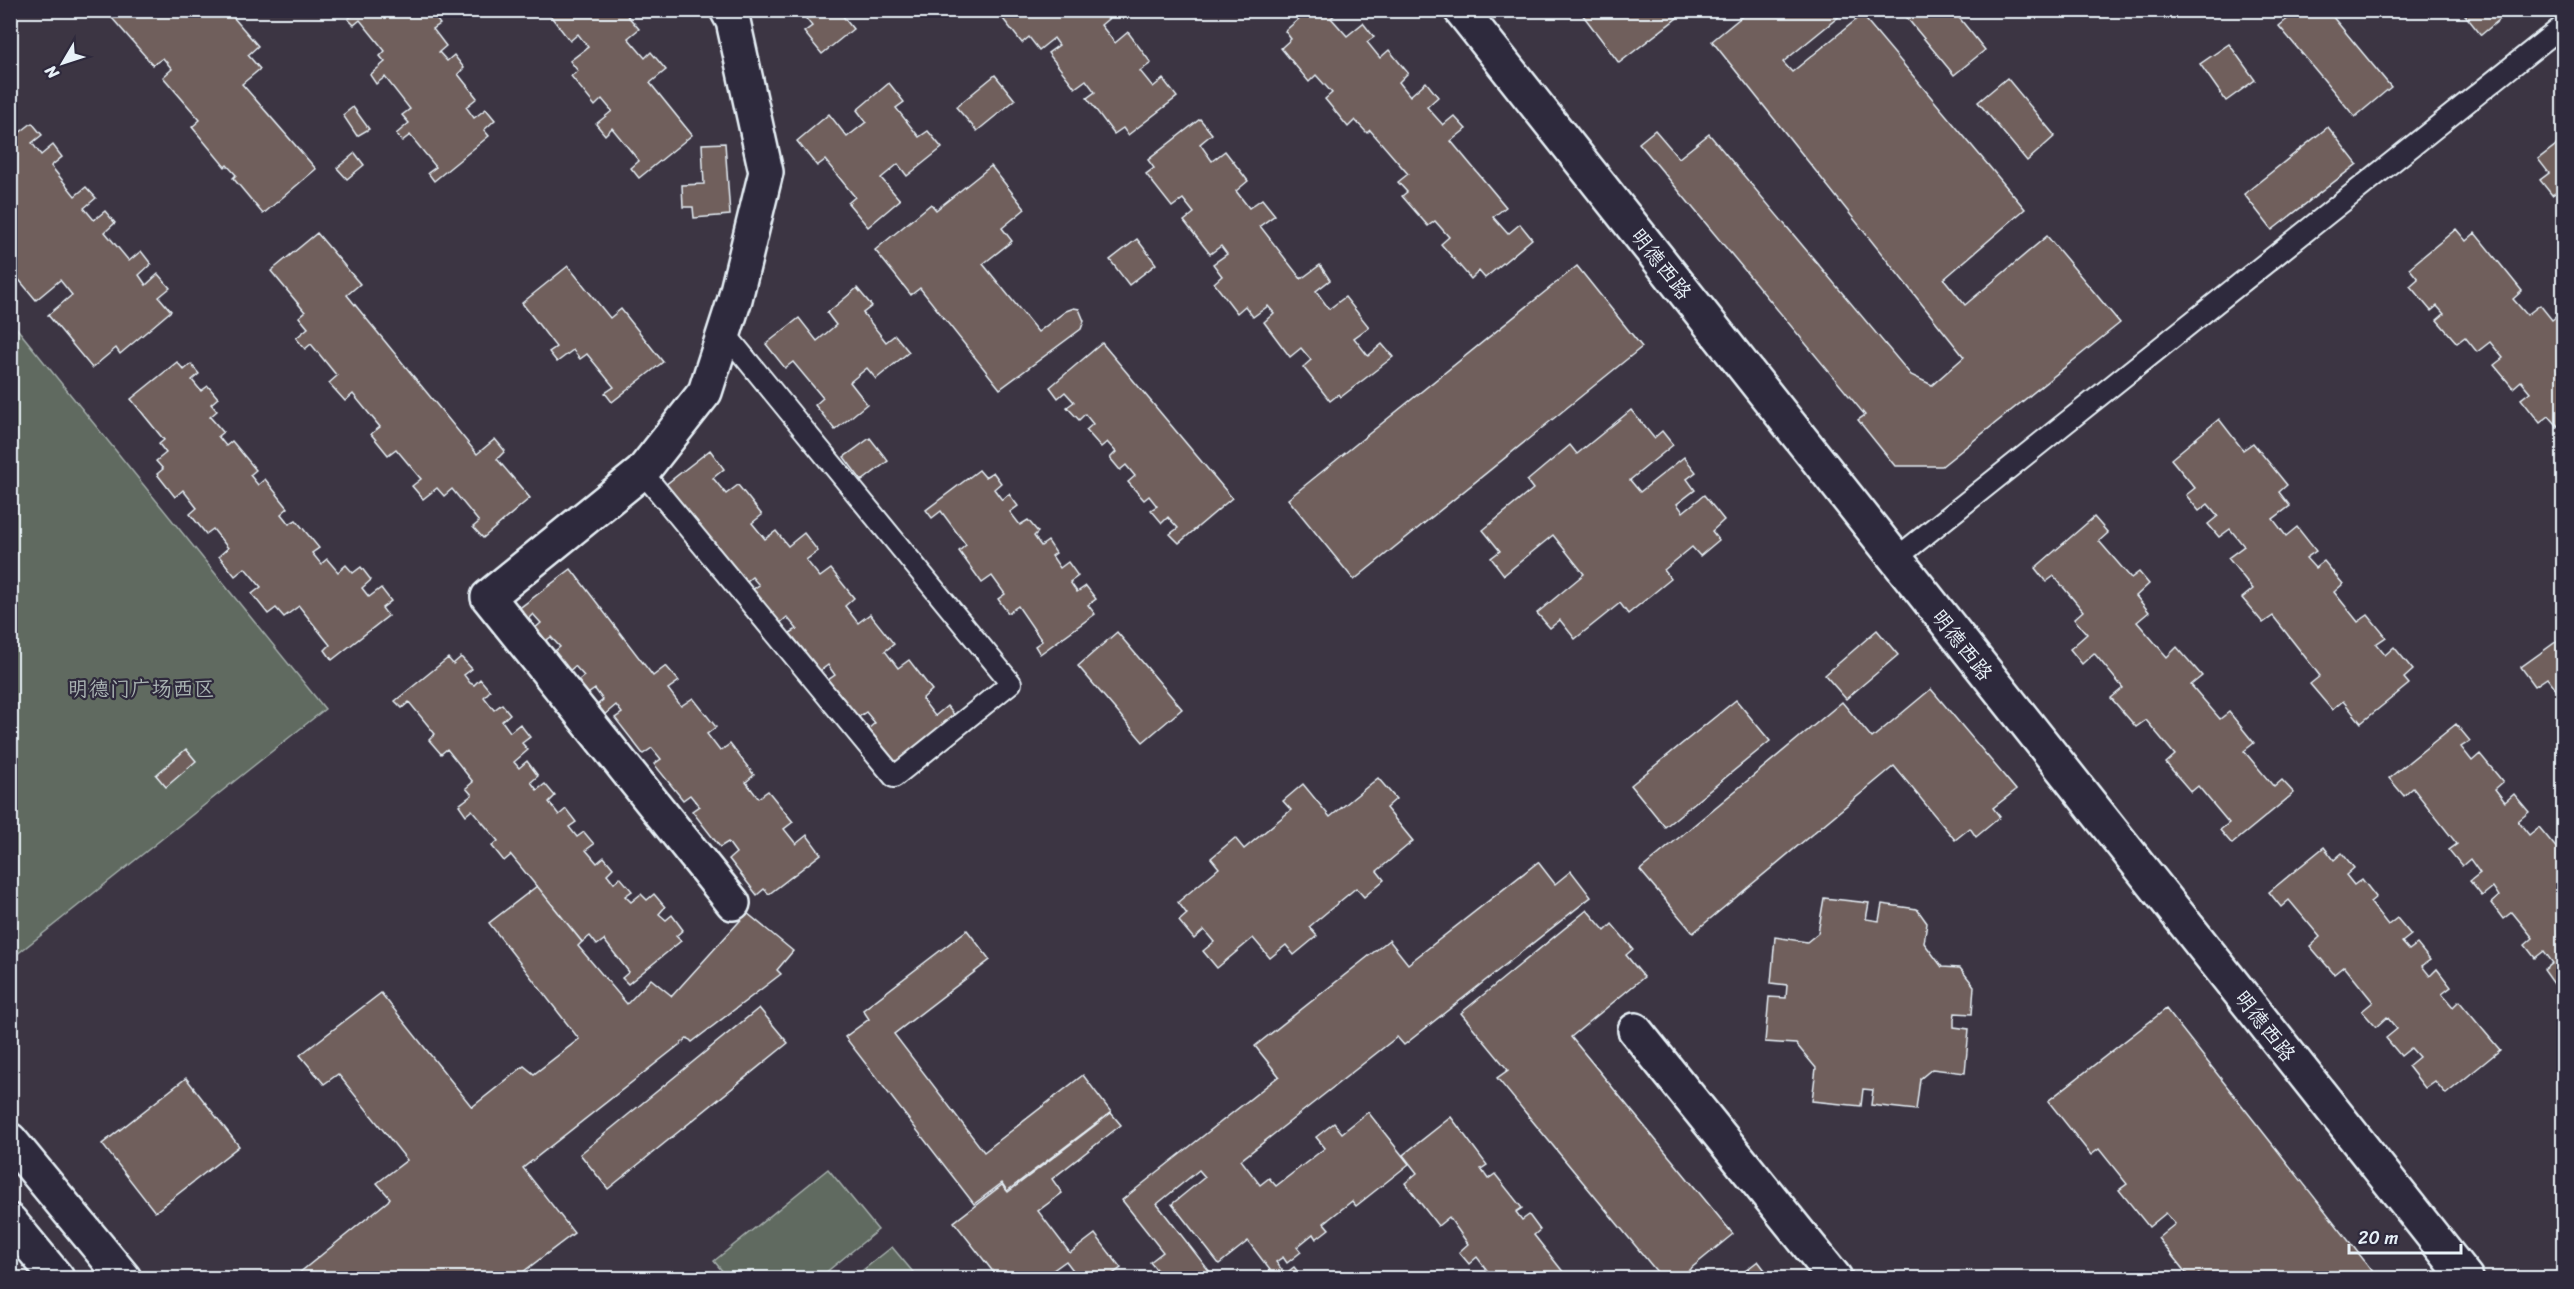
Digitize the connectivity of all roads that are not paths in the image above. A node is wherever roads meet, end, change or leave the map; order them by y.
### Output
1 (727, 10) edge
2 (1461, 10) edge
3 (2564, 25) edge
4 (724, 332) junction
5 (642, 472) junction
6 (1894, 560) junction
7 (733, 903) dead end
8 (1635, 1030) dead end
9 (10, 1140) edge
10 (10, 1221) edge
11 (57, 1278) edge
12 (124, 1278) edge
13 (1835, 1278) edge
14 (2466, 1278) edge

1 - 4 street
2 - 6 street, 明德西路
3 - 6 lane
4 - 5 street
4 - 5 lane
5 - 7 street
6 - 14 street, 明德西路
8 - 13 street
9 - 12 street
10 - 11 street

